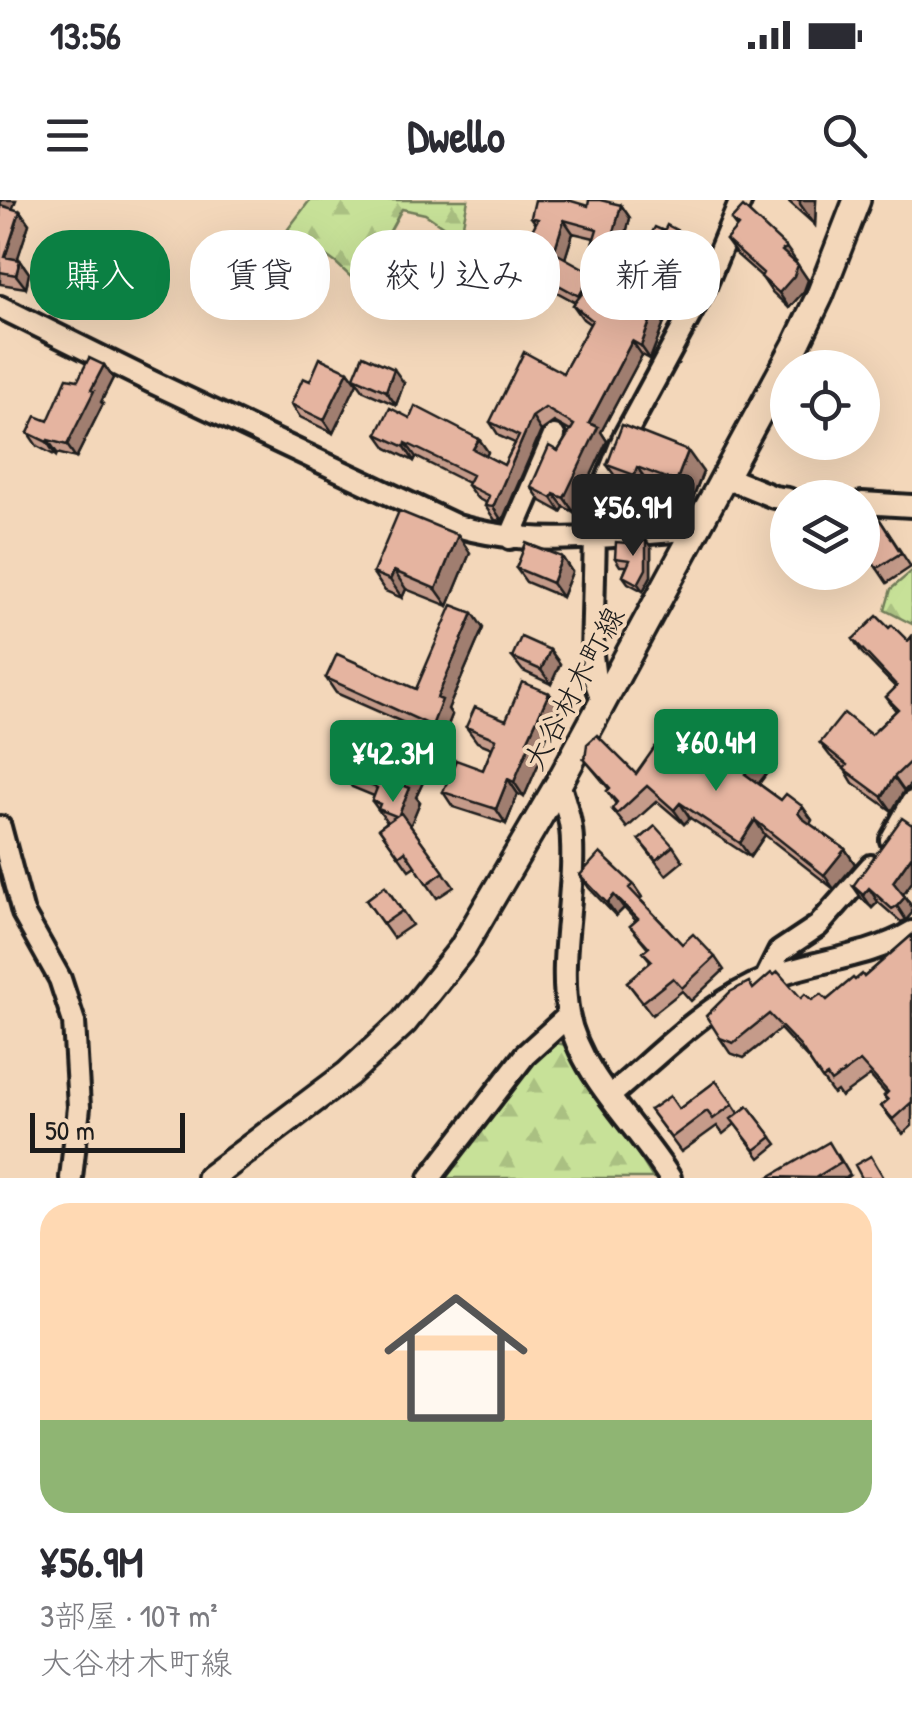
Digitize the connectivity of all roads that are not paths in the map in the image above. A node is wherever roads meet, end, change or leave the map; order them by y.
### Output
1 (742, 200) edge
2 (858, 200) edge
3 (0, 307) edge
4 (554, 436) dead end
5 (725, 477) junction
6 (770, 495) edge
7 (880, 504) edge
8 (912, 506) edge
9 (696, 528) junction
10 (596, 536) junction
11 (510, 538) junction
12 (602, 700) junction
13 (560, 782) junction
14 (912, 802) edge
15 (0, 827) edge
16 (912, 932) edge
17 (765, 980) junction
18 (568, 1016) junction
19 (611, 1096) junction
20 (71, 1178) edge
21 (210, 1178) edge
22 (430, 1178) edge
23 (670, 1178) edge

1 - 10 street
2 - 5 main road, 大谷材木町線
3 - 11 street
4 - 11 street
5 - 6 street
5 - 9 main road, 大谷材木町線
7 - 8 street
9 - 10 street
9 - 12 main road, 大谷材木町線
10 - 11 street
10 - 12 street
12 - 13 main road, 大谷材木町線
13 - 18 street
13 - 21 main road, 大谷材木町線
14 - 17 street
15 - 20 street
16 - 17 street
17 - 19 street
18 - 19 street
18 - 22 street
19 - 23 street

